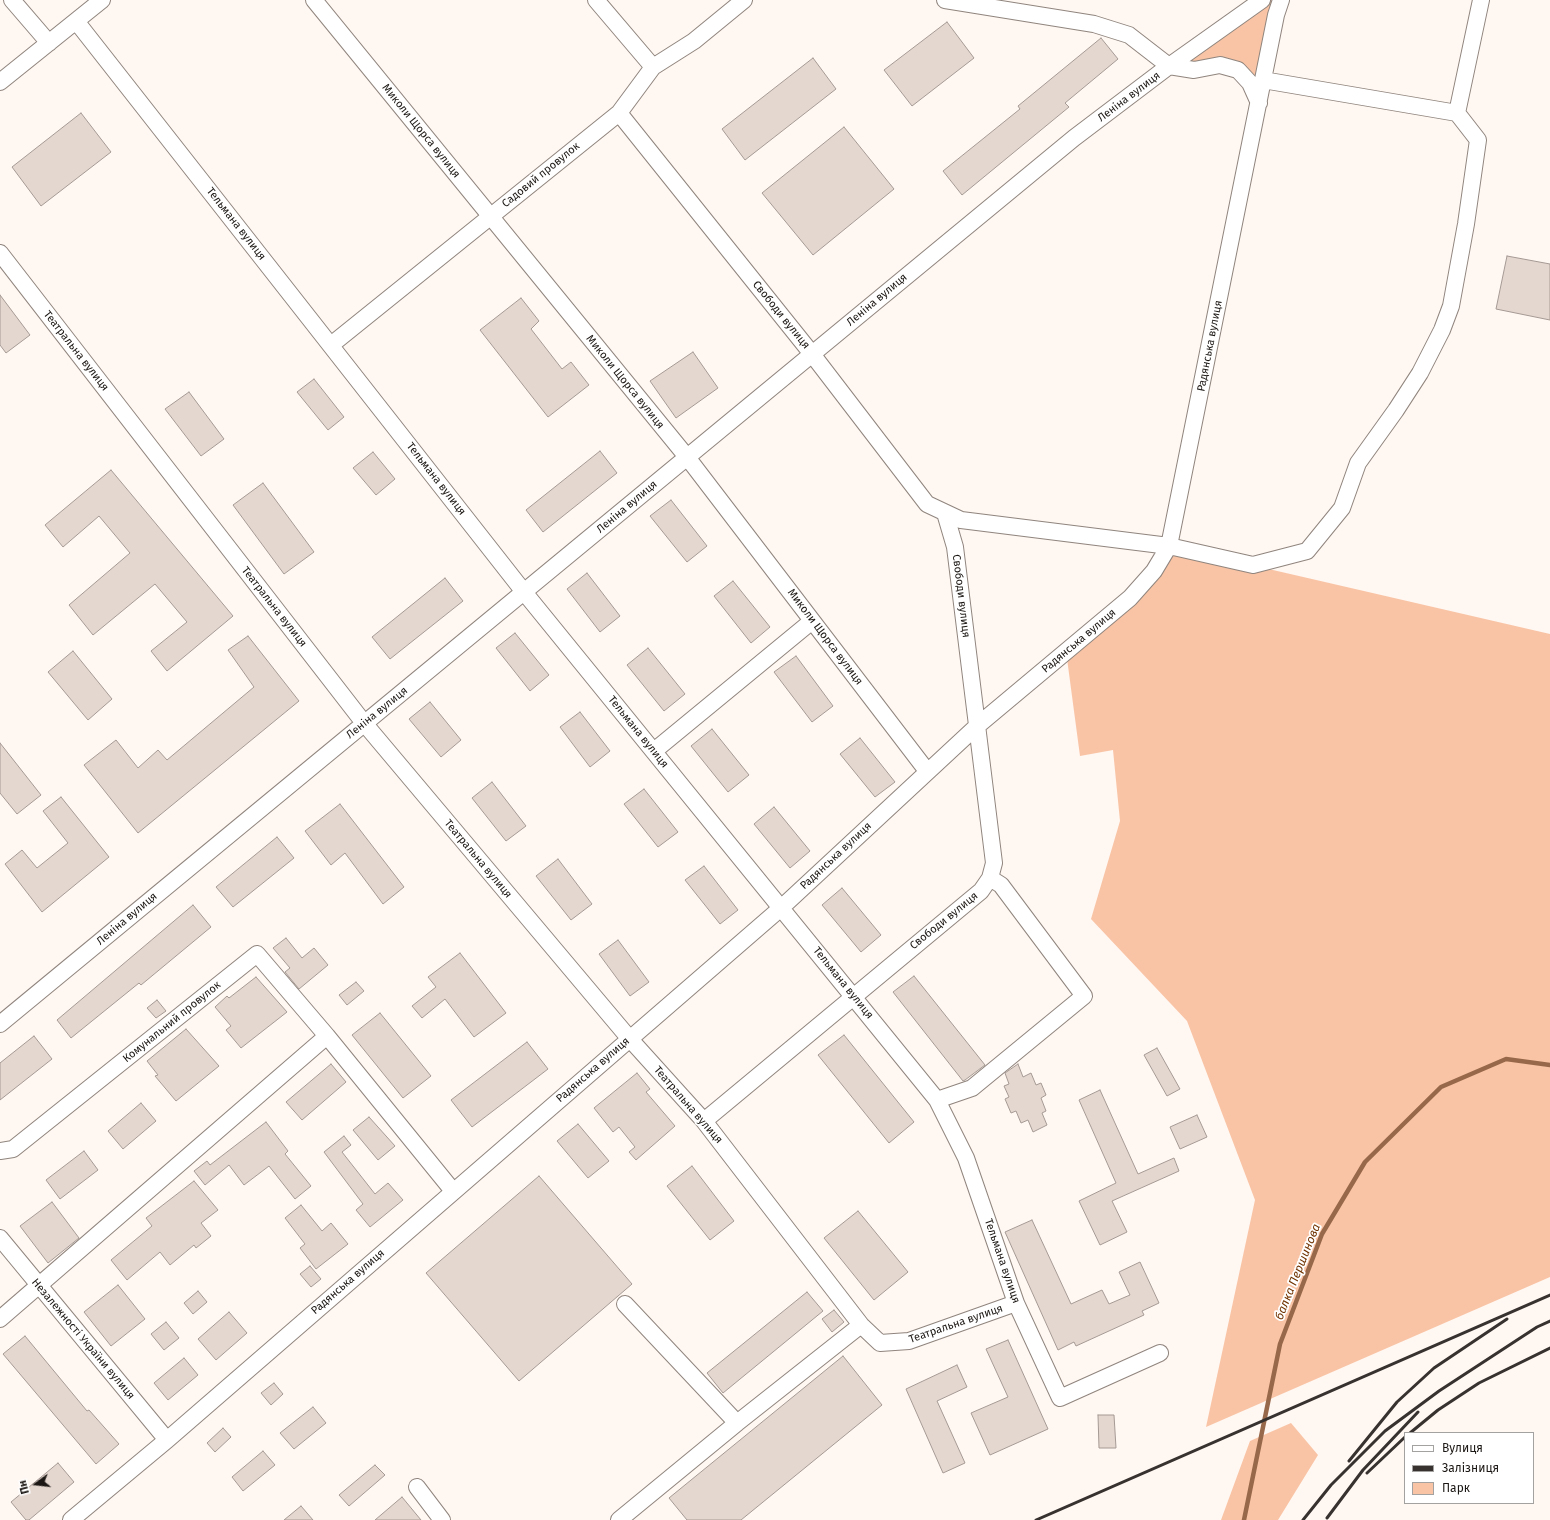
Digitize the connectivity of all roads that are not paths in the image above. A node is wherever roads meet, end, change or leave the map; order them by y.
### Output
1 (12, 0) edge
2 (102, 0) edge
3 (314, 0) edge
4 (596, 0) edge
5 (744, 0) edge
6 (945, 0) edge
7 (1262, 0) edge
8 (1281, 0) edge
9 (1481, 0) edge
10 (76, 22) junction
11 (49, 43) junction
12 (1169, 66) junction
13 (653, 67) junction
14 (1263, 80) junction
15 (0, 82) edge
16 (1259, 103) junction
17 (619, 113) junction
18 (1457, 113) junction
19 (490, 216) junction
20 (0, 253) edge
21 (331, 344) junction
22 (812, 354) junction
23 (687, 457) junction
24 (945, 513) junction
25 (1169, 546) junction
26 (524, 592) junction
27 (812, 621) junction
28 (364, 723) junction
29 (977, 726) junction
30 (654, 752) junction
31 (927, 771) junction
32 (990, 878) junction
33 (780, 908) junction
34 (854, 996) junction
35 (0, 1024) edge
36 (327, 1036) junction
37 (629, 1038) junction
38 (937, 1100) junction
39 (704, 1121) junction
40 (0, 1151) edge
41 (453, 1191) junction
42 (0, 1238) edge
43 (39, 1286) junction
44 (1016, 1303) junction
45 (625, 1304) dead end
46 (0, 1319) edge
47 (861, 1325) junction
48 (1160, 1353) dead end
49 (737, 1423) junction
50 (167, 1440) junction
51 (417, 1487) dead end
52 (71, 1520) edge
53 (442, 1520) edge
54 (620, 1520) edge

1 - 11 street
2 - 10 street
3 - 19 street, Миколи Щорса вулиця
4 - 13 street
5 - 13 street, Садовий провулок
6 - 12 street
7 - 12 street, Леніна вулиця
8 - 14 street, Радянська вулиця
9 - 18 street
10 - 11 street
10 - 21 street, Тельмана вулиця
11 - 15 street
12 - 16 street
12 - 22 street, Леніна вулиця
13 - 17 street, Садовий провулок
14 - 16 street, Радянська вулиця
14 - 18 street
16 - 25 street, Радянська вулиця
17 - 19 street, Садовий провулок
17 - 22 street, Свободи вулиця
18 - 25 street, Свободи вулиця
19 - 21 street, Садовий провулок
19 - 23 street, Миколи Щорса вулиця
20 - 28 street, Театральна вулиця
21 - 26 street, Тельмана вулиця
22 - 23 street, Леніна вулиця
22 - 24 street, Свободи вулиця
23 - 26 street, Леніна вулиця
23 - 27 street, Миколи Щорса вулиця
24 - 25 street, Свободи вулиця
24 - 29 street, Свободи вулиця
25 - 29 street, Радянська вулиця
26 - 28 street, Леніна вулиця
26 - 30 street, Тельмана вулиця
27 - 30 street
27 - 31 street, Миколи Щорса вулиця
28 - 35 street, Леніна вулиця
28 - 37 street, Театральна вулиця
29 - 31 street, Радянська вулиця
29 - 32 street, Свободи вулиця
30 - 33 street, Тельмана вулиця
31 - 33 street, Радянська вулиця
32 - 34 street, Свободи вулиця
32 - 38 street
33 - 34 street, Тельмана вулиця
33 - 37 street, Радянська вулиця
34 - 38 street, Тельмана вулиця
34 - 39 street, Свободи вулиця
36 - 40 street, Комунальний провулок
36 - 41 street, Комунальний провулок
36 - 43 street
37 - 39 street, Театральна вулиця
37 - 41 street, Радянська вулиця
38 - 44 street, Тельмана вулиця
39 - 47 street, Театральна вулиця
41 - 50 street, Радянська вулиця
42 - 43 street, Незалежності України вулиця
43 - 46 street
43 - 50 street, Незалежності України вулиця
44 - 47 street, Театральна вулиця
44 - 48 street, Тельмана вулиця
45 - 49 street
47 - 49 street
49 - 54 street
50 - 52 street, Радянська вулиця
51 - 53 street

